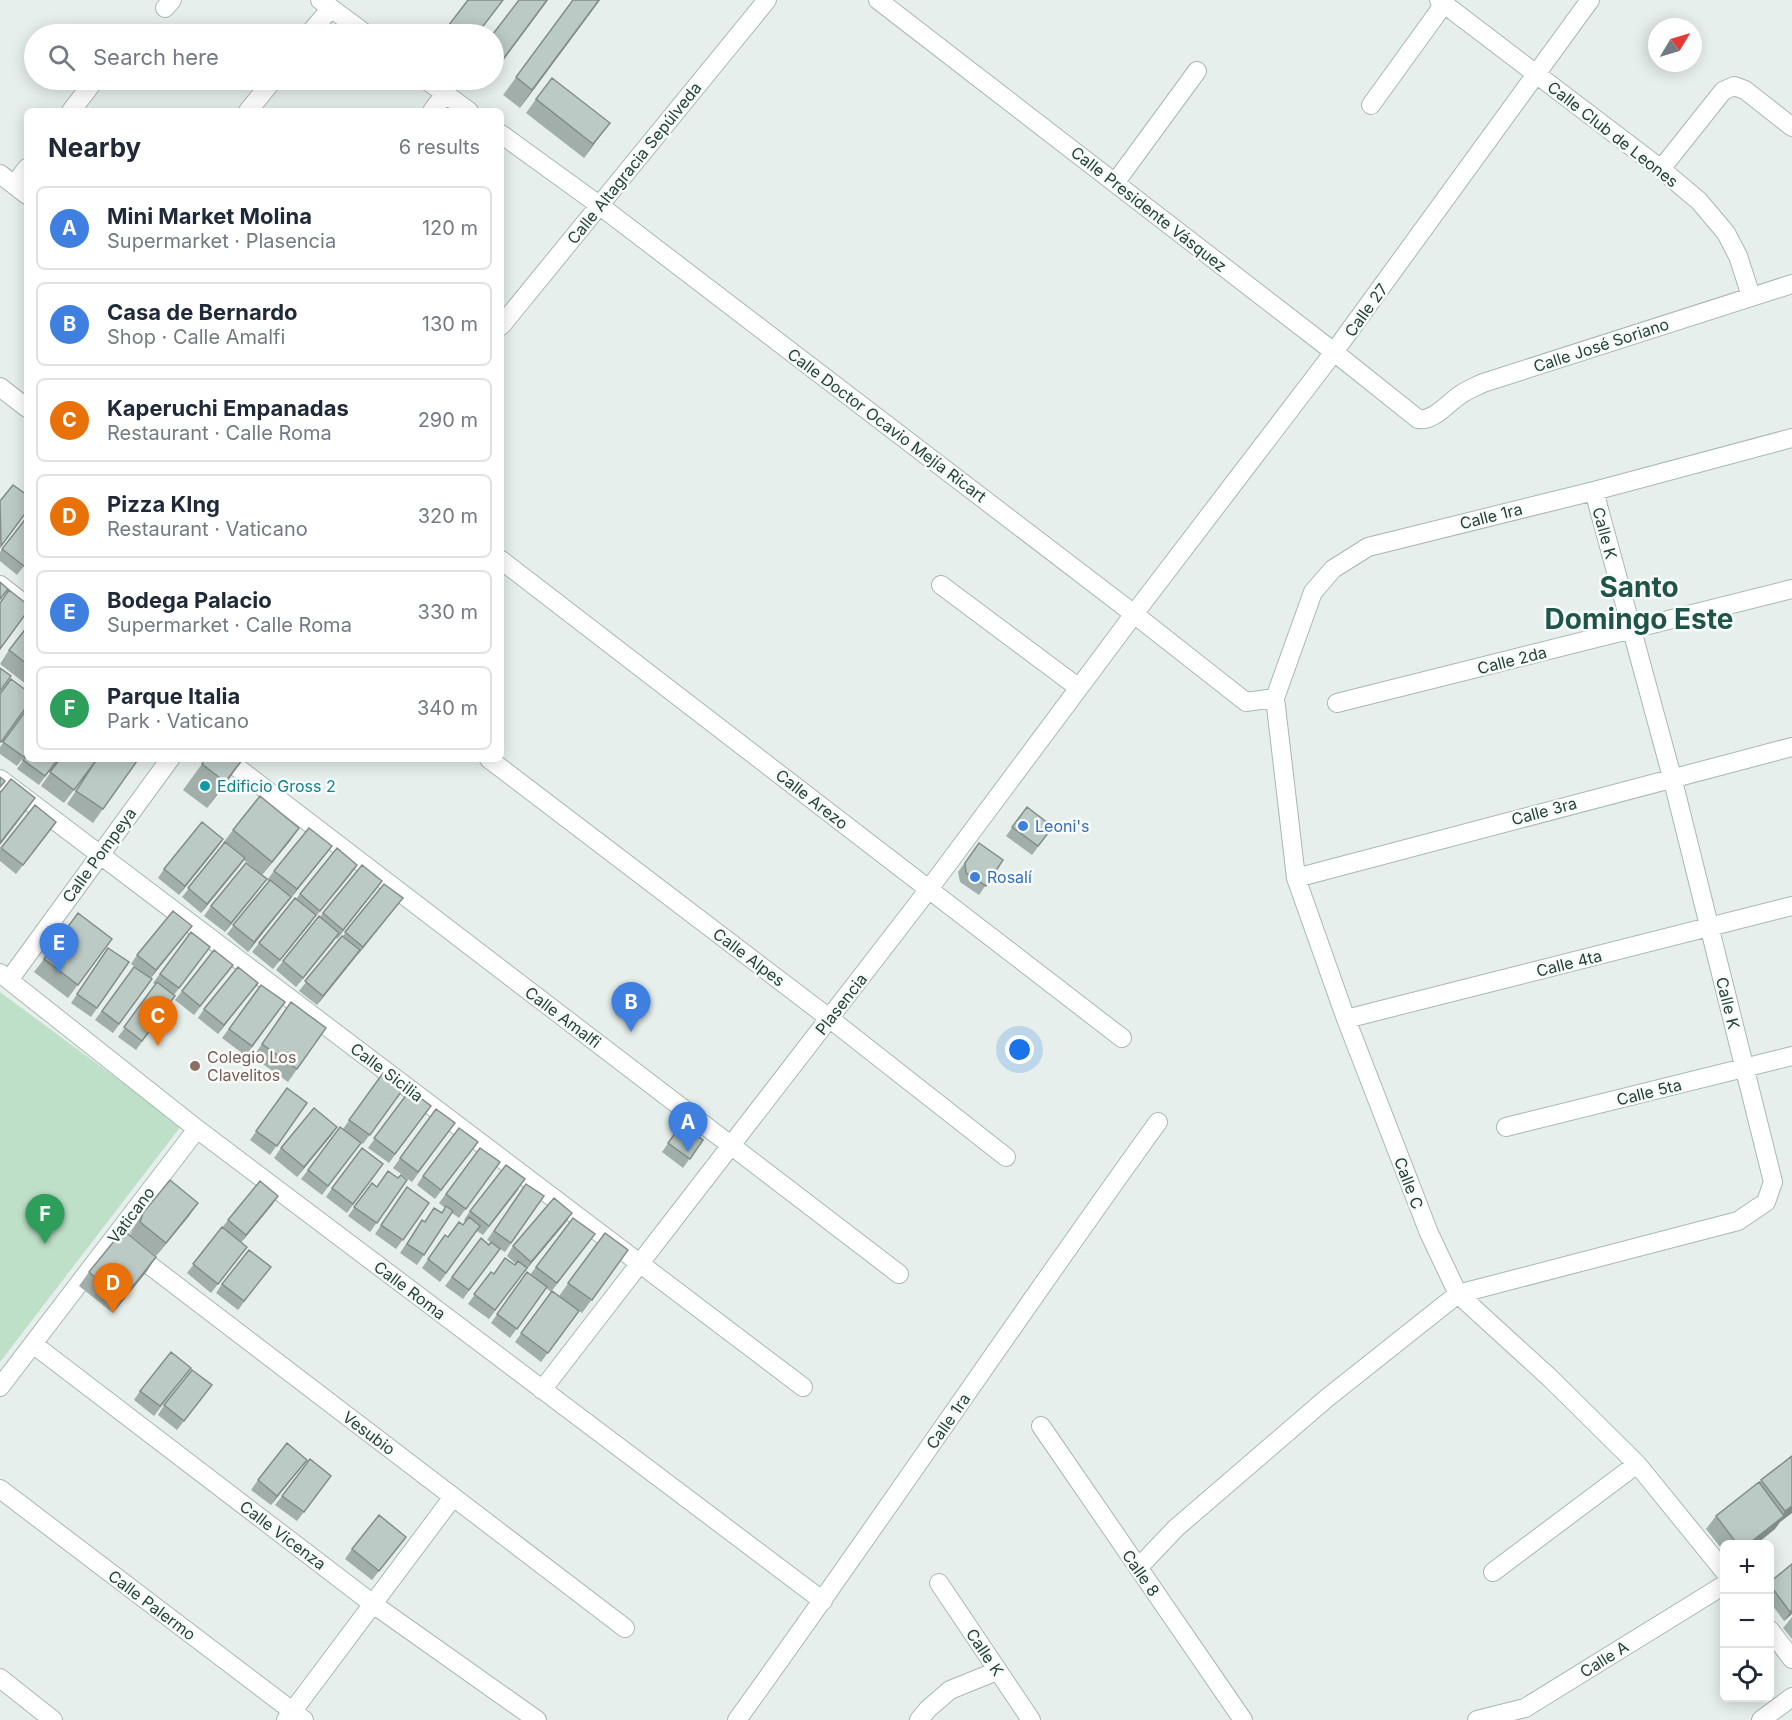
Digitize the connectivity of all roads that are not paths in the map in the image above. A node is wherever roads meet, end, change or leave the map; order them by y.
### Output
1 (767, 0) edge
2 (878, 0) edge
3 (1590, 0) edge
4 (1441, 2) edge
5 (325, 4) edge
6 (314, 24) edge
7 (352, 24) edge
8 (1197, 71) dead end
9 (1536, 75) junction
10 (87, 90) edge
11 (265, 90) edge
12 (440, 90) edge
13 (445, 94) junction
14 (1371, 105) dead end
15 (73, 108) edge
16 (250, 108) edge
17 (434, 108) edge
18 (465, 108) edge
19 (1792, 127) edge
20 (504, 136) edge
21 (1661, 169) junction
22 (24, 172) edge
23 (1115, 183) junction
24 (14, 184) edge
25 (599, 205) junction
26 (1792, 284) edge
27 (1751, 296) junction
28 (504, 322) edge
29 (1334, 352) junction
30 (0, 387) edge
31 (24, 406) edge
32 (1418, 419) joint
33 (1792, 438) edge
34 (1594, 491) junction
35 (504, 562) edge
36 (0, 585) edge
37 (941, 585) dead end
38 (1792, 589) edge
39 (24, 604) edge
40 (1134, 614) junction
41 (1631, 630) junction
42 (1079, 688) junction
43 (1275, 698) junction
44 (1337, 703) dead end
45 (1792, 747) edge
46 (168, 762) edge
47 (230, 762) edge
48 (493, 762) edge
49 (1672, 777) junction
50 (0, 779) edge
51 (99, 854) junction
52 (1296, 878) junction
53 (929, 889) junction
54 (1792, 906) edge
55 (1709, 928) junction
56 (4, 976) edge
57 (829, 1018) junction
58 (1346, 1019) junction
59 (1122, 1038) dead end
60 (1792, 1056) edge
61 (1744, 1069) junction
62 (1158, 1122) dead end
63 (1506, 1128) dead end
64 (197, 1129) junction
65 (731, 1146) junction
66 (1006, 1157) dead end
67 (114, 1238) junction
68 (640, 1264) junction
69 (899, 1274) dead end
70 (1458, 1294) junction
71 (33, 1344) junction
72 (0, 1387) edge
73 (803, 1387) dead end
74 (542, 1390) junction
75 (1041, 1426) dead end
76 (1637, 1464) junction
77 (0, 1489) edge
78 (453, 1497) junction
79 (1720, 1565) edge
80 (1138, 1568) junction
81 (1493, 1572) dead end
82 (939, 1583) dead end
83 (1720, 1587) edge
84 (823, 1601) junction
85 (373, 1604) junction
86 (625, 1628) dead end
87 (1774, 1635) edge
88 (1792, 1659) edge
89 (997, 1671) junction
90 (0, 1678) edge
91 (1792, 1697) edge
92 (294, 1717) edge
93 (53, 1720) edge
94 (537, 1720) edge
95 (736, 1720) edge
96 (919, 1720) edge
97 (1031, 1720) edge
98 (1243, 1720) edge
99 (1478, 1720) edge
100 (1761, 1720) edge

1 - 25 street, Calle Altagracia Sepúlveda
2 - 23 street, Calle Presidente Vásquez
3 - 9 street, Calle 27
4 - 9 street, Calle Club de Leones
4 - 14 street
5 - 6 street
5 - 7 street
8 - 23 street
9 - 21 street, Calle Club de Leones
9 - 29 street, Calle 27
10 - 15 street
11 - 16 street
12 - 13 street
13 - 17 street
13 - 18 street
19 - 21 street
20 - 25 street, Calle Doctor Ocavio Mejía Ricart
21 - 27 street, Calle Club de Leones
22 - 24 street
23 - 29 street, Calle Presidente Vásquez
25 - 28 street, Calle Altagracia Sepúlveda
25 - 40 street, Calle Doctor Ocavio Mejía Ricart
26 - 27 street, Calle José Soriano
27 - 32 street, Calle José Soriano
29 - 32 street, Calle Presidente Vásquez
29 - 40 street, Calle 27
30 - 31 street
33 - 34 street, Calle 1ra
34 - 41 street, Calle K
34 - 43 street, Calle 1ra
35 - 53 street, Calle Arezo
36 - 39 street
37 - 42 street
38 - 41 street, Calle 2da
40 - 42 street, Plasencia
40 - 43 street, Calle Doctor Ocavio Mejía Ricart
41 - 44 street, Calle 2da
41 - 49 street, Calle K
42 - 53 street, Plasencia
43 - 52 street, Calle C
45 - 49 street, Calle 3ra
46 - 51 street, Calle Pompeya
47 - 65 street, Calle Amalfi
48 - 57 street, Calle Alpes
49 - 52 street, Calle 3ra
49 - 55 street, Calle K
50 - 51 street, Calle Sicilia
51 - 56 street, Calle Pompeya
51 - 68 street, Calle Sicilia
52 - 58 street, Calle C
53 - 57 street, Plasencia
53 - 59 street, Calle Arezo
54 - 55 street, Calle 4ta
55 - 58 street, Calle 4ta
55 - 61 street, Calle K
56 - 64 street, Calle Roma
57 - 65 street, Plasencia
57 - 66 street, Calle Alpes
58 - 70 street, Calle C
60 - 61 street, Calle 5ta
61 - 63 street, Calle 5ta
61 - 70 street, Calle K
62 - 84 street, Calle 1ra
64 - 67 street, Vaticano
64 - 74 street, Calle Roma
65 - 68 street, Plasencia
65 - 69 street, Calle Amalfi
67 - 71 street, Vaticano
67 - 78 street, Vesubio
68 - 73 street, Calle Sicilia
68 - 74 street, Plasencia
70 - 76 street, Calle C
70 - 80 street
71 - 72 street, Vaticano
71 - 85 street, Calle Vicenza
74 - 84 street, Calle Roma
75 - 80 street, Calle 8
76 - 79 street, Calle C
76 - 81 street
77 - 92 street, Calle Palermo
78 - 85 street
78 - 86 street, Vesubio
80 - 98 street, Calle 8
82 - 89 street, Calle K
83 - 99 street, Calle A
84 - 95 street, Calle 1ra
85 - 92 street
85 - 94 street, Calle Vicenza
87 - 88 street
89 - 96 street
89 - 97 street, Calle K
90 - 93 street
91 - 100 street

